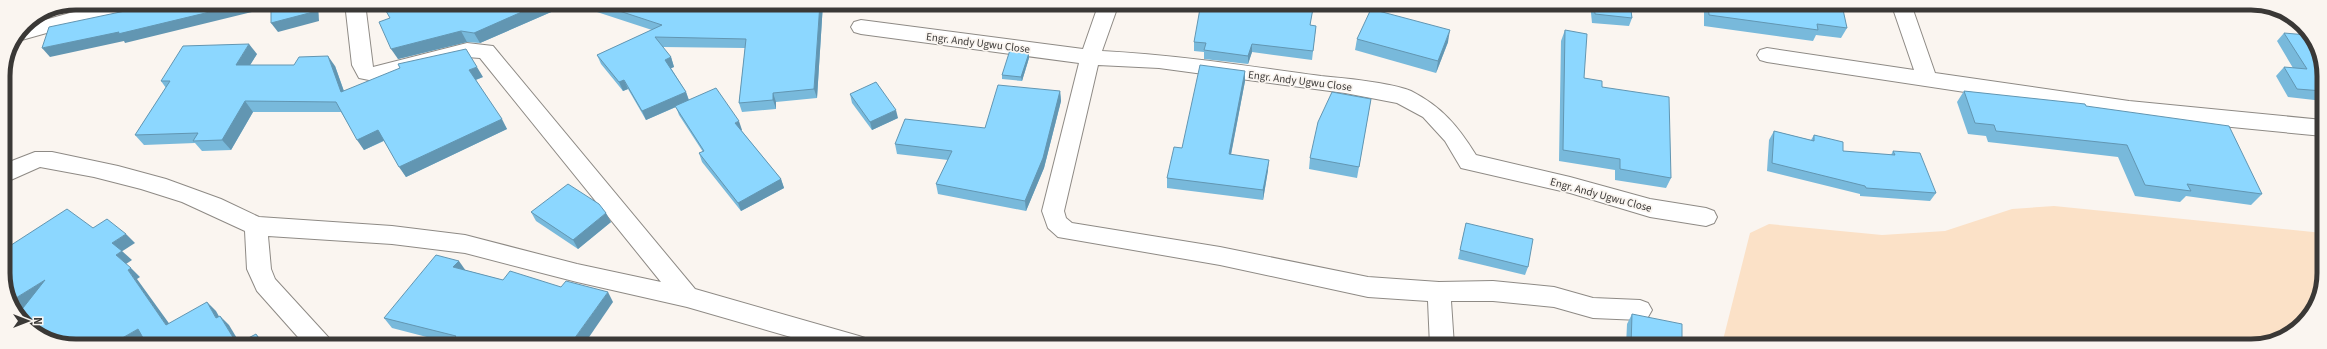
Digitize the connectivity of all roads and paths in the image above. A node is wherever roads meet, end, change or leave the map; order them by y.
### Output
1 (104, 10) edge
2 (356, 10) edge
3 (1107, 10) edge
4 (1903, 10) edge
5 (861, 27) dead end
6 (27, 31) edge
7 (1767, 55) dead end
8 (1090, 57) junction
9 (1927, 79) junction
10 (2317, 127) edge
11 (10, 172) edge
12 (1706, 217) dead end
13 (256, 226) junction
14 (1439, 292) junction
15 (687, 297) junction
16 (1640, 310) dead end
17 (314, 339) edge
18 (834, 339) edge
19 (1442, 339) edge

1 - 6 street
2 - 15 street
3 - 8 street
4 - 9 street
5 - 8 street, Engr. Andy Ugwu Close
7 - 9 street
8 - 12 street, Engr. Andy Ugwu Close
8 - 14 street
9 - 10 street
11 - 13 street
13 - 15 street
13 - 17 street
14 - 16 street
14 - 19 street
15 - 18 street

